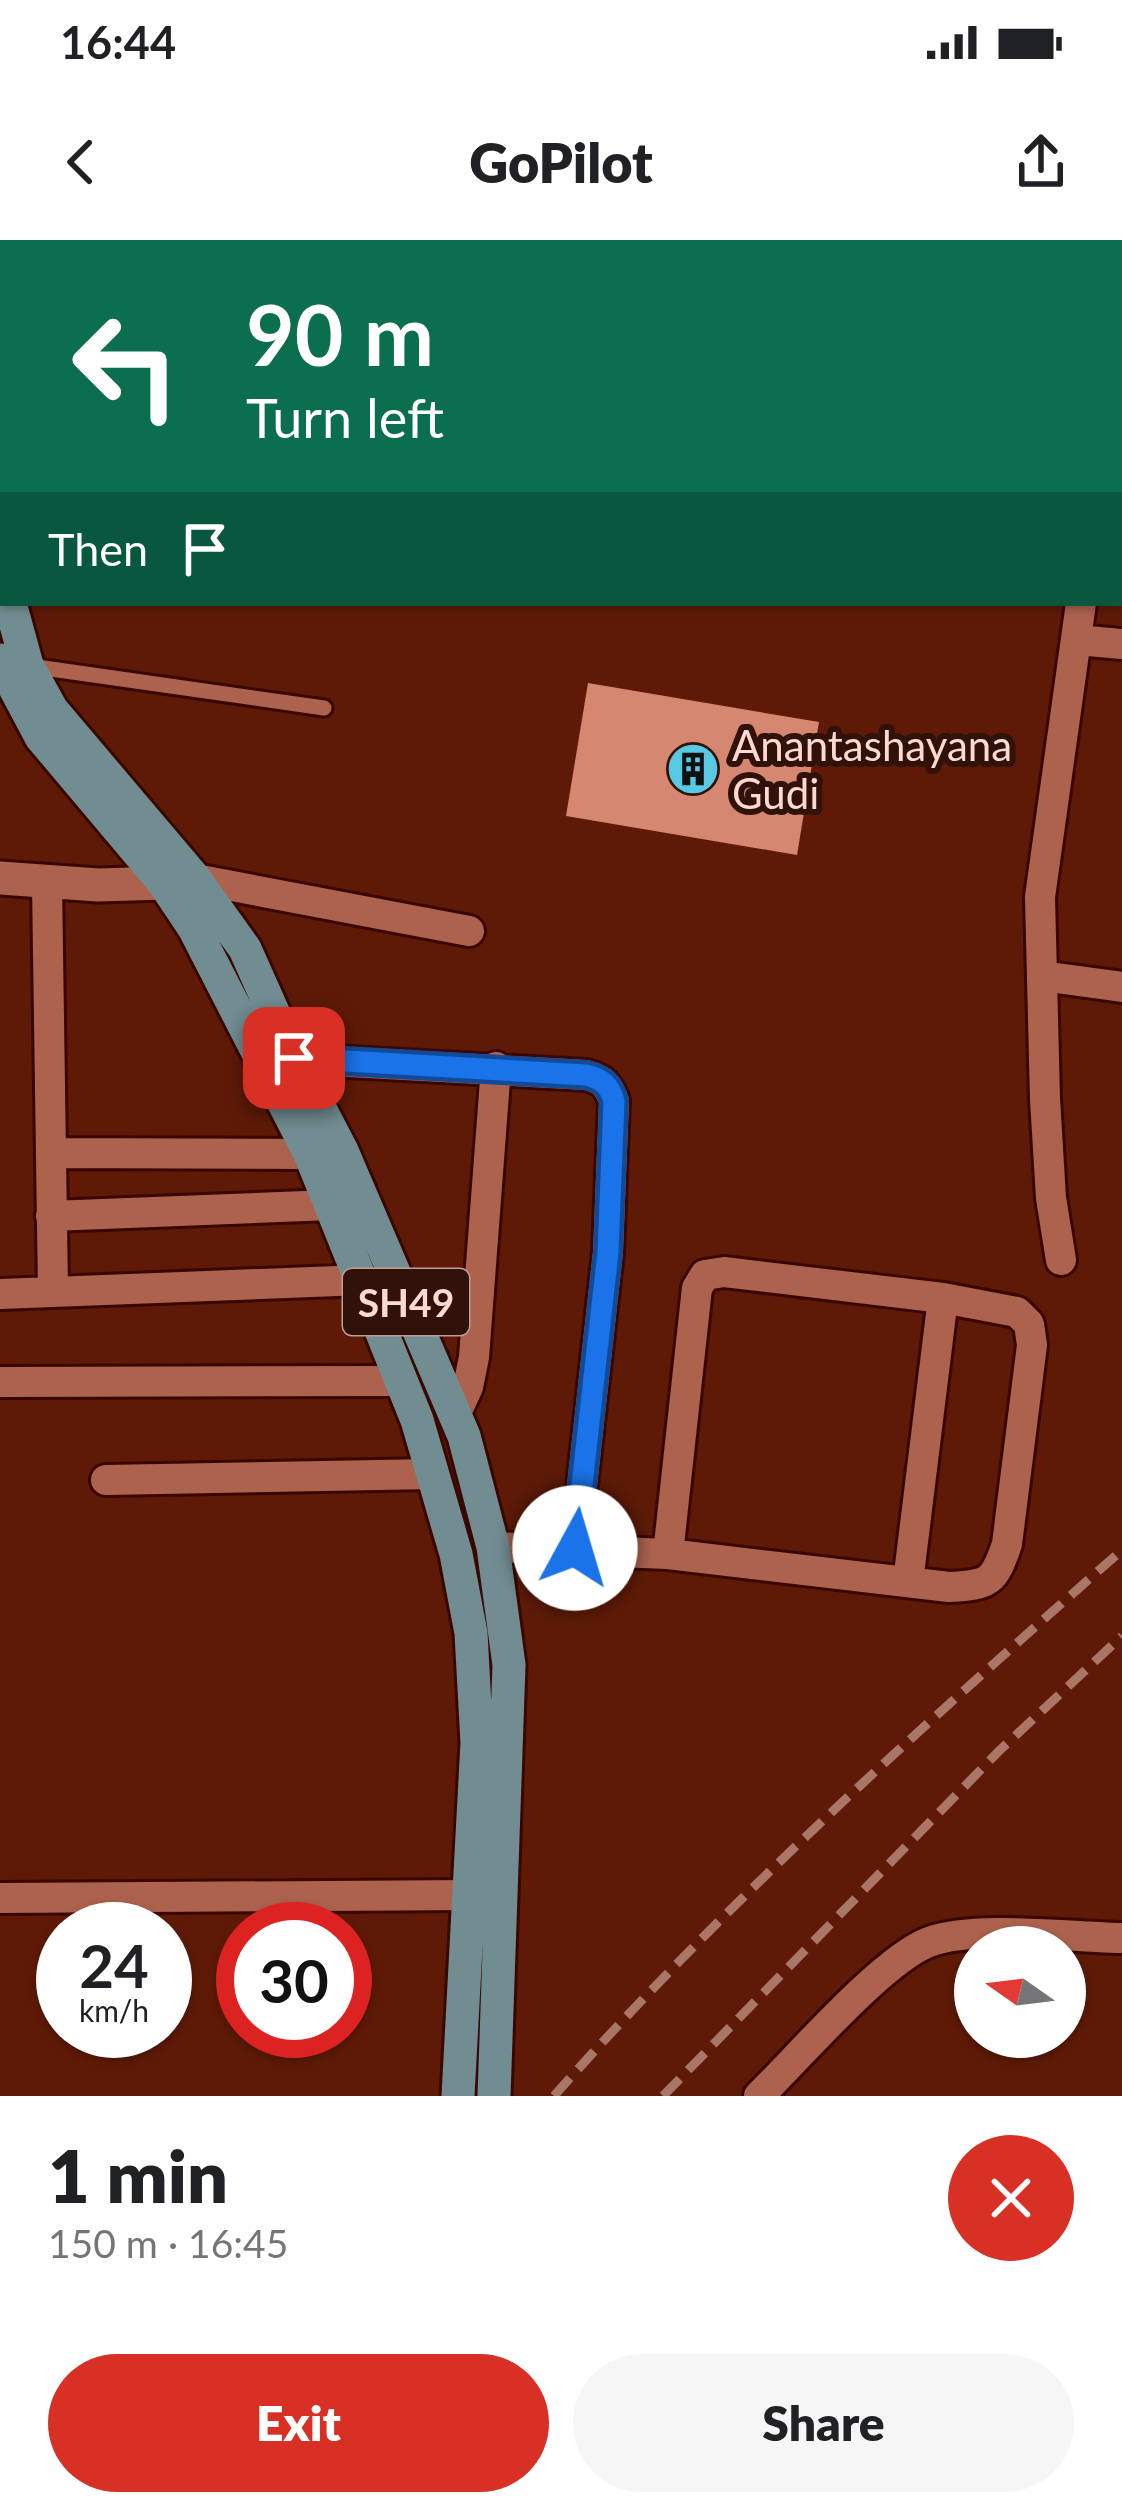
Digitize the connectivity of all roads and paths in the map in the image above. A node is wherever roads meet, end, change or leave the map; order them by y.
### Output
1 (10, 606) edge
2 (1081, 606) edge
3 (1076, 640) junction
4 (1122, 644) edge
5 (14, 663) edge
6 (325, 708) dead end
7 (0, 878) edge
8 (180, 881) junction
9 (46, 883) junction
10 (469, 932) dead end
11 (1042, 976) junction
12 (1122, 986) edge
13 (294, 1058) junction
14 (496, 1067) junction
15 (50, 1153) junction
16 (310, 1154) junction
17 (331, 1205) junction
18 (51, 1216) junction
19 (1061, 1260) dead end
20 (363, 1280) junction
21 (53, 1292) junction
22 (0, 1294) edge
23 (943, 1298) junction
24 (401, 1381) junction
25 (0, 1382) edge
26 (455, 1415) junction
27 (434, 1474) junction
28 (106, 1480) dead end
29 (493, 1547) junction
30 (575, 1548) junction
31 (668, 1554) junction
32 (908, 1582) junction
33 (472, 1895) junction
34 (0, 1898) edge
35 (1122, 1938) edge
36 (458, 2096) edge
37 (494, 2096) edge
38 (759, 2096) edge

1 - 5 main road, SH49
2 - 3 street
3 - 4 street
3 - 11 street
5 - 6 lane
5 - 8 main road, SH49
7 - 9 street
8 - 9 street
8 - 10 street
8 - 13 main road, SH49
8 - 16 main road, SH49
9 - 15 street
11 - 12 street
11 - 19 street
13 - 14 street
13 - 26 main road, SH49
14 - 26 street
14 - 30 street
15 - 16 street
15 - 18 street
16 - 17 main road, SH49
17 - 18 street
17 - 20 main road, SH49
18 - 21 street
20 - 21 street
20 - 24 main road, SH49
21 - 22 street
23 - 31 street
23 - 32 street
23 - 32 street
24 - 25 street
24 - 27 main road, SH49
26 - 29 main road, SH49
27 - 28 street
27 - 33 main road, SH49
29 - 30 street
29 - 37 main road, SH49
30 - 31 street
31 - 32 street
33 - 34 street
33 - 36 main road, SH49
35 - 38 street

